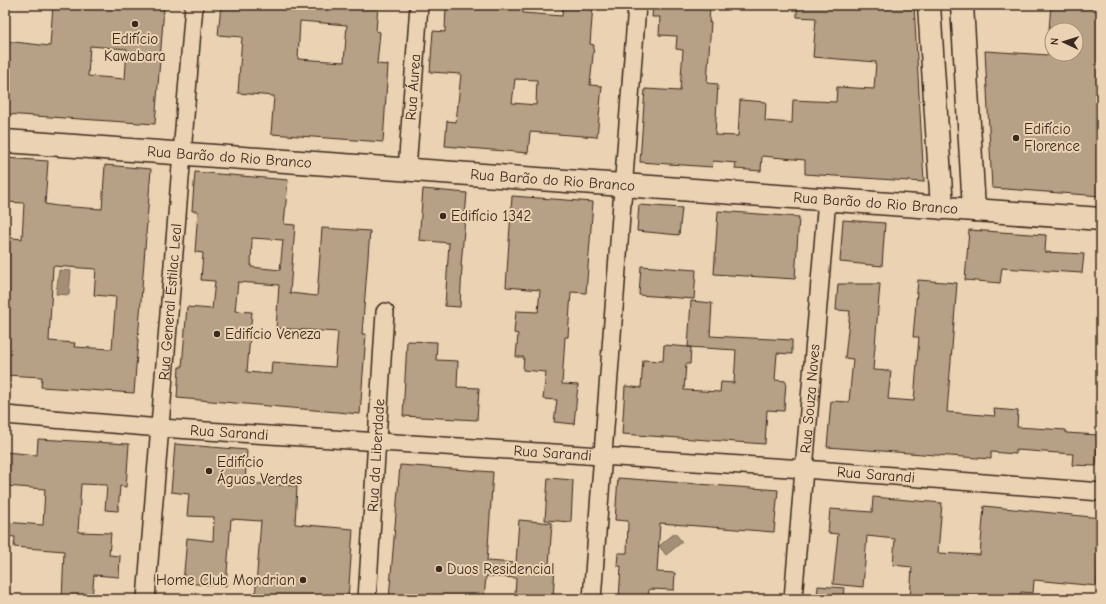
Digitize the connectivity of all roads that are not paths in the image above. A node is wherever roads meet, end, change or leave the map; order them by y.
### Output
1 (194, 5) edge
2 (419, 5) edge
3 (637, 5) edge
4 (929, 5) edge
5 (962, 5) edge
6 (934, 87) junction
7 (5, 141) edge
8 (182, 154) junction
9 (407, 170) junction
10 (971, 170) junction
11 (623, 185) junction
12 (827, 199) junction
13 (942, 208) junction
14 (974, 210) junction
15 (1101, 219) edge
16 (385, 312) dead end
17 (5, 415) edge
18 (160, 428) junction
19 (377, 441) junction
20 (603, 458) junction
21 (804, 469) junction
22 (1101, 492) edge
23 (146, 599) edge
24 (367, 599) edge
25 (592, 599) edge
26 (793, 599) edge

1 - 8 street, Rua General Estilac Leal
2 - 9 street, Rua Áurea
3 - 11 street
4 - 6 street
5 - 10 street
6 - 10 street
6 - 13 street
7 - 8 street, Rua Barão do Rio Branco
8 - 9 street, Rua Barão do Rio Branco
8 - 18 street, Rua General Estilac Leal
9 - 11 street, Rua Barão do Rio Branco
10 - 14 street
11 - 12 street, Rua Barão do Rio Branco
11 - 20 street
12 - 13 street, Rua Barão do Rio Branco
12 - 21 street, Rua Souza Naves
13 - 14 street, Rua Barão do Rio Branco
14 - 15 street, Rua Barão do Rio Branco
16 - 19 street, Rua da Liberdade
17 - 18 street, Rua Sarandi
18 - 19 street, Rua Sarandi
18 - 23 street, Rua General Estilac Leal
19 - 20 street, Rua Sarandi
19 - 24 street, Rua da Liberdade
20 - 21 street, Rua Sarandi
20 - 25 street
21 - 22 street, Rua Sarandi
21 - 26 street, Rua Souza Naves

